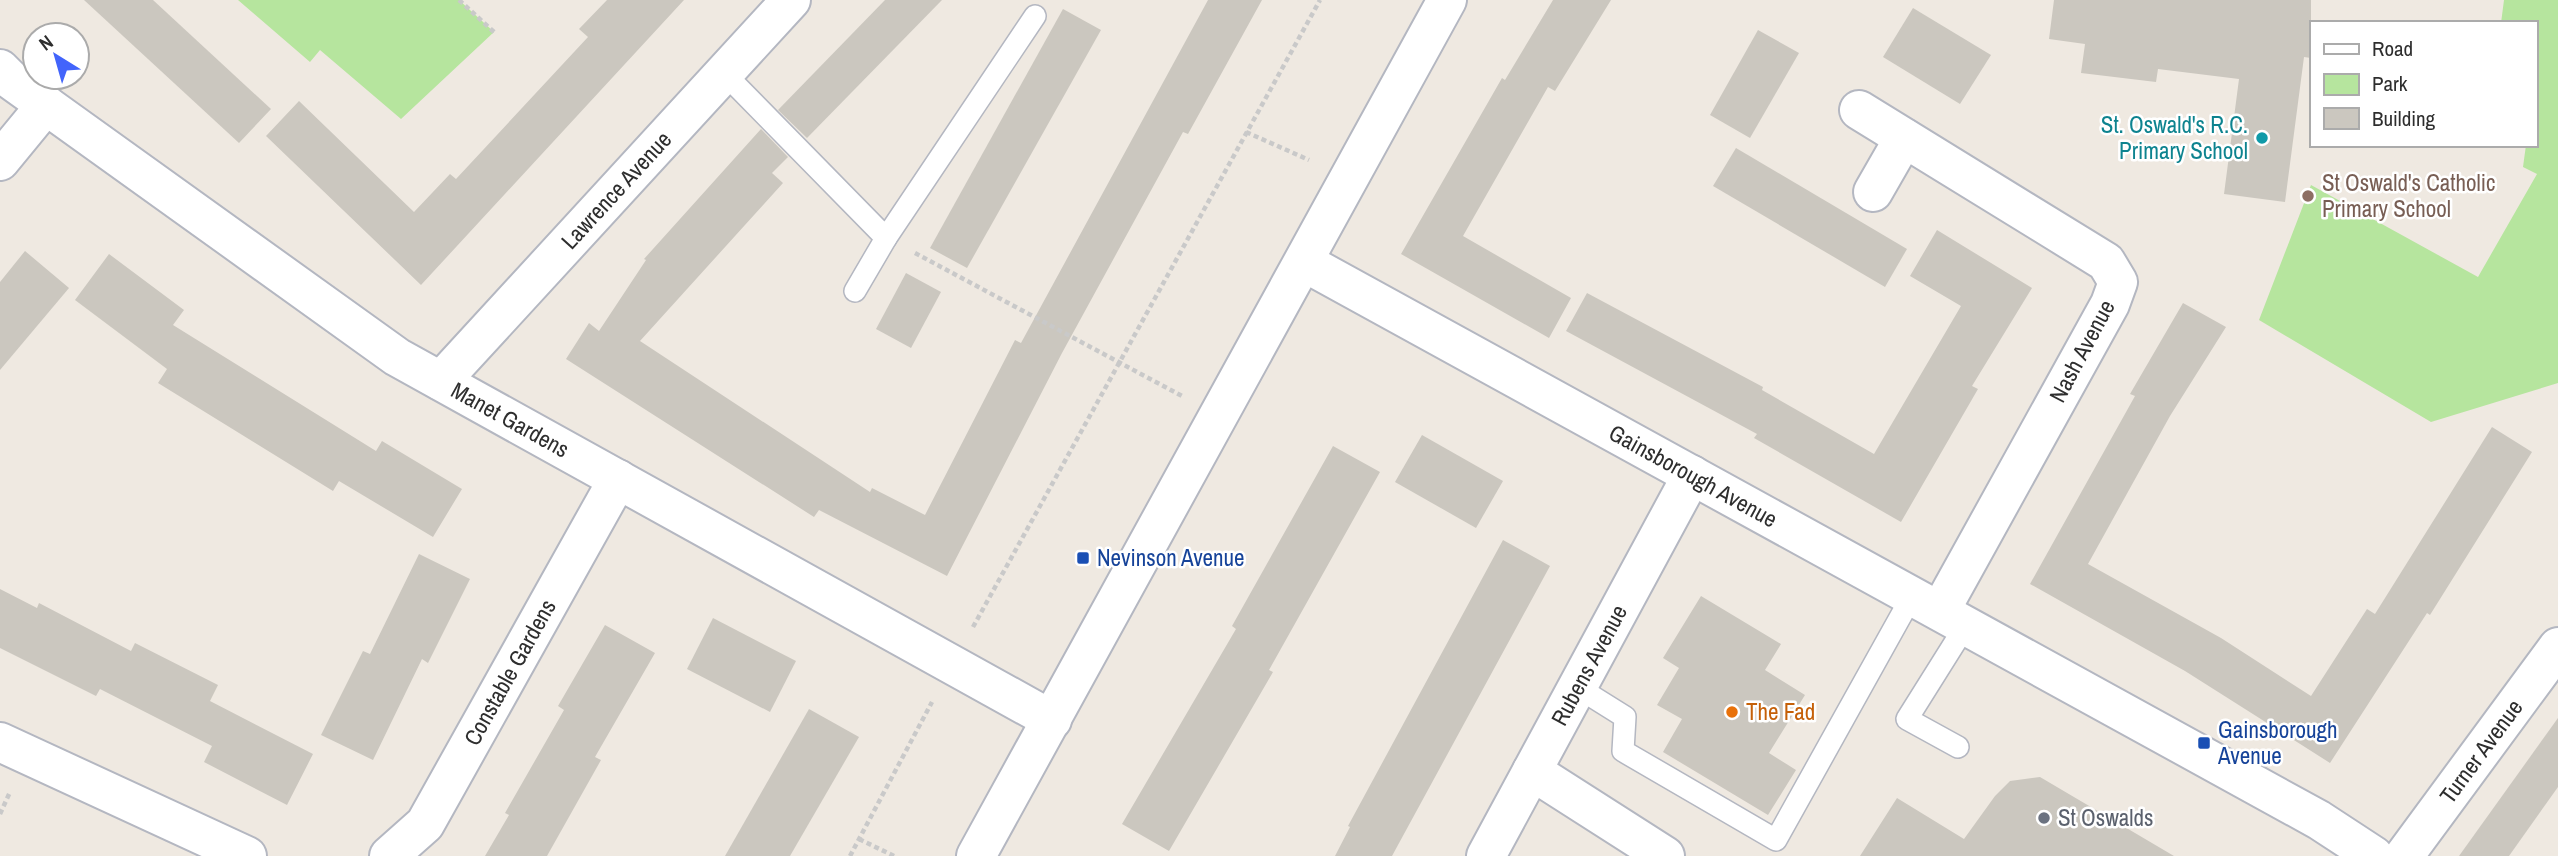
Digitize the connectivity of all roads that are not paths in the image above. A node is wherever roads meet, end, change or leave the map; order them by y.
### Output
1 (791, 0) edge
2 (1447, 0) edge
3 (1035, 16) dead end
4 (0, 69) edge
5 (724, 73) junction
6 (47, 105) junction
7 (1858, 110) dead end
8 (1904, 138) junction
9 (0, 161) edge
10 (1873, 192) dead end
11 (886, 238) junction
12 (1304, 262) junction
13 (855, 291) dead end
14 (441, 381) junction
15 (1692, 475) junction
16 (618, 479) junction
17 (1939, 611) junction
18 (2558, 647) edge
19 (1577, 687) junction
20 (1052, 720) junction
21 (0, 741) edge
22 (1958, 747) dead end
23 (1532, 771) junction
24 (247, 856) edge
25 (389, 856) edge
26 (976, 856) edge
27 (1486, 856) edge
28 (1665, 856) edge
29 (2374, 856) edge
30 (2404, 856) edge

1 - 5 street, Lawrence Avenue
2 - 12 street
3 - 11 lane
4 - 6 street, Manet Gardens
5 - 11 lane
5 - 14 street, Lawrence Avenue
6 - 9 street
6 - 14 street, Manet Gardens
7 - 8 street, Nash Avenue
8 - 10 street
8 - 17 street, Nash Avenue
11 - 13 lane
12 - 15 street, Gainsborough Avenue
12 - 20 street
14 - 16 street, Manet Gardens
15 - 17 street, Gainsborough Avenue
15 - 19 street, Rubens Avenue
16 - 20 street, Manet Gardens
16 - 25 street, Constable Gardens
17 - 19 lane
17 - 22 lane
17 - 29 street, Gainsborough Avenue
18 - 30 street, Turner Avenue
19 - 23 street, Rubens Avenue
20 - 26 street
21 - 24 street
23 - 27 street, Rubens Avenue
23 - 28 street

